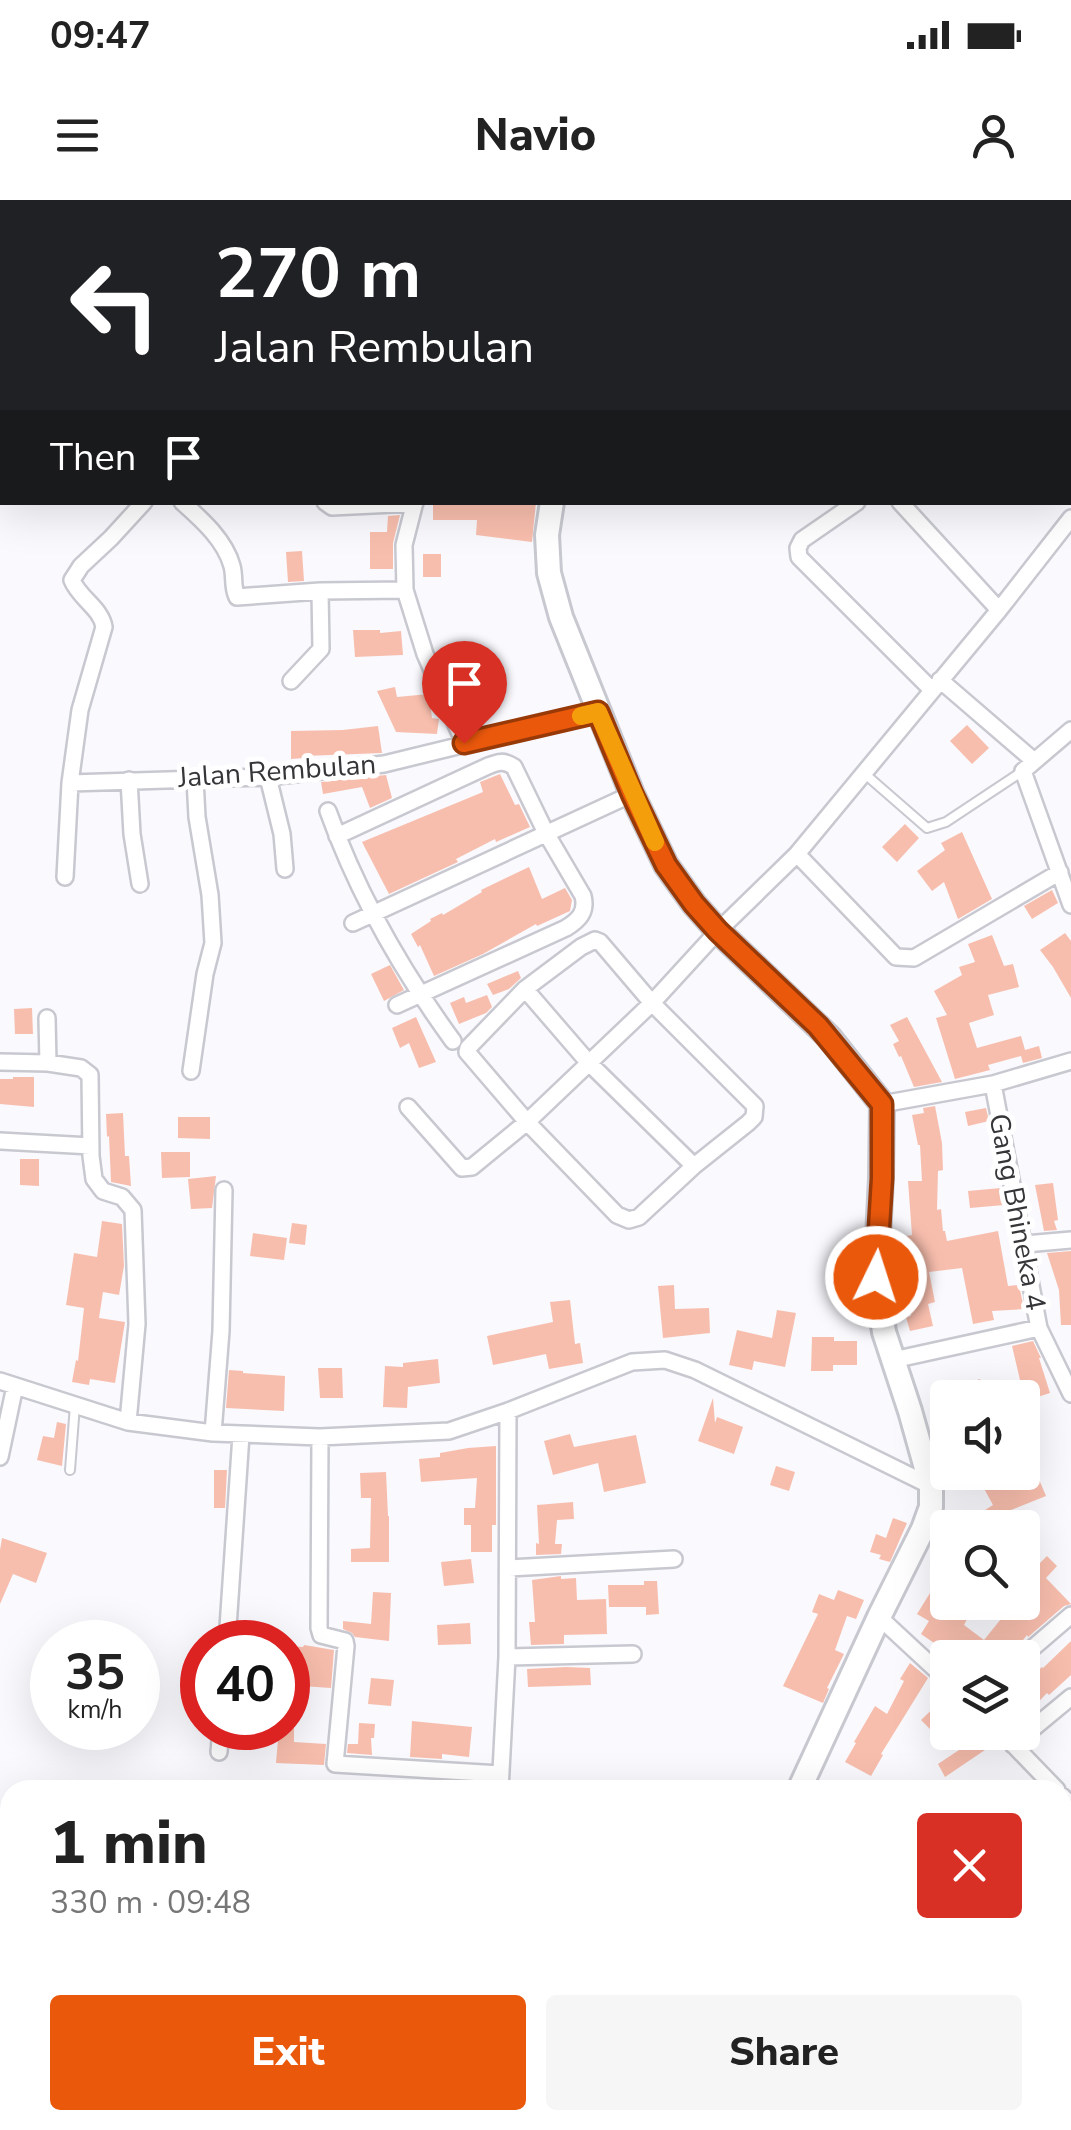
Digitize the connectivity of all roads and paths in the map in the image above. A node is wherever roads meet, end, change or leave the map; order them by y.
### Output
1 (141, 505) edge
2 (185, 505) edge
3 (329, 505) edge
4 (374, 505) edge
5 (414, 505) edge
6 (552, 505) edge
7 (854, 505) edge
8 (903, 505) edge
9 (1071, 518) edge
10 (320, 590) junction
11 (405, 590) junction
12 (999, 610) junction
13 (291, 681) dead end
14 (936, 685) junction
15 (598, 712) junction
16 (1071, 730) edge
17 (464, 743) junction
18 (1028, 765) junction
19 (863, 772) junction
20 (268, 777) junction
21 (194, 779) junction
22 (129, 780) junction
23 (70, 783) junction
24 (632, 794) junction
25 (328, 811) dead end
26 (546, 832) junction
27 (337, 836) junction
28 (798, 854) junction
29 (285, 869) dead end
30 (1060, 872) junction
31 (65, 877) dead end
32 (140, 884) dead end
33 (1071, 905) edge
34 (374, 913) junction
35 (353, 923) dead end
36 (718, 931) junction
37 (525, 989) junction
38 (420, 996) junction
39 (652, 1003) junction
40 (396, 1005) dead end
41 (47, 1018) dead end
42 (453, 1041) dead end
43 (1071, 1061) edge
44 (0, 1062) edge
45 (588, 1062) junction
46 (48, 1063) junction
47 (190, 1071) dead end
48 (993, 1084) junction
49 (882, 1104) junction
50 (408, 1107) dead end
51 (527, 1122) junction
52 (0, 1141) edge
53 (91, 1146) junction
54 (694, 1166) junction
55 (224, 1190) dead end
56 (1071, 1240) edge
57 (1025, 1244) junction
58 (1039, 1328) junction
59 (892, 1360) junction
60 (8, 1384) edge
61 (1071, 1394) edge
62 (75, 1405) junction
63 (508, 1411) junction
64 (128, 1422) junction
65 (213, 1433) junction
66 (242, 1435) junction
67 (320, 1436) junction
68 (0, 1457) edge
69 (70, 1470) dead end
70 (930, 1482) edge
71 (930, 1486) edge
72 (931, 1490) edge
73 (674, 1559) dead end
74 (508, 1568) junction
75 (1071, 1614) edge
76 (879, 1617) junction
77 (229, 1620) edge
78 (1040, 1641) edge
79 (633, 1654) dead end
80 (507, 1657) junction
81 (930, 1664) edge
82 (1071, 1697) edge
83 (1040, 1723) edge
84 (1019, 1750) edge
85 (482, 1780) edge
86 (500, 1780) edge
87 (804, 1780) edge
88 (1047, 1780) edge

1 - 23 street
2 - 10 street
3 - 4 street
5 - 11 street
6 - 15 street
7 - 14 street
8 - 12 street
9 - 12 street
10 - 11 street
10 - 13 street
11 - 17 street
12 - 14 street
14 - 18 street
14 - 19 street
15 - 17 street, Jalan Rembulan
15 - 24 street
16 - 18 street
17 - 20 street, Jalan Rembulan
18 - 19 lane
18 - 30 street
19 - 28 street
20 - 21 street, Jalan Rembulan
20 - 29 street
21 - 22 street, Jalan Rembulan
21 - 47 street
22 - 23 street, Jalan Rembulan
22 - 32 street
23 - 31 street
24 - 26 street
24 - 36 street
25 - 27 street
26 - 27 street
26 - 34 street
26 - 38 street
27 - 34 street
28 - 30 street
28 - 36 street
30 - 33 street
34 - 35 street
34 - 38 street
36 - 39 street
36 - 49 street
37 - 39 street
37 - 45 street
37 - 51 street
38 - 40 street
38 - 42 street
39 - 45 street
39 - 54 street
41 - 46 street
43 - 48 street
44 - 46 street
45 - 51 street
45 - 54 street
46 - 53 street
48 - 49 street
48 - 57 street, Gang Bhineka 4
49 - 59 street
50 - 51 street
51 - 54 street
52 - 53 street
53 - 64 street
55 - 65 street
56 - 57 street
57 - 58 street, Gang Bhineka 4
58 - 59 street
58 - 61 street, Gang Bhineka 4
59 - 70 street
60 - 62 street
60 - 68 street
62 - 64 street
62 - 69 lane
63 - 67 street
63 - 71 street
63 - 74 street
64 - 65 street
65 - 66 street
66 - 67 street
66 - 77 street
67 - 85 street
72 - 76 street
73 - 74 street
74 - 80 street
75 - 78 street
76 - 81 street
76 - 87 street
79 - 80 street
80 - 86 street
82 - 83 street
84 - 88 street

